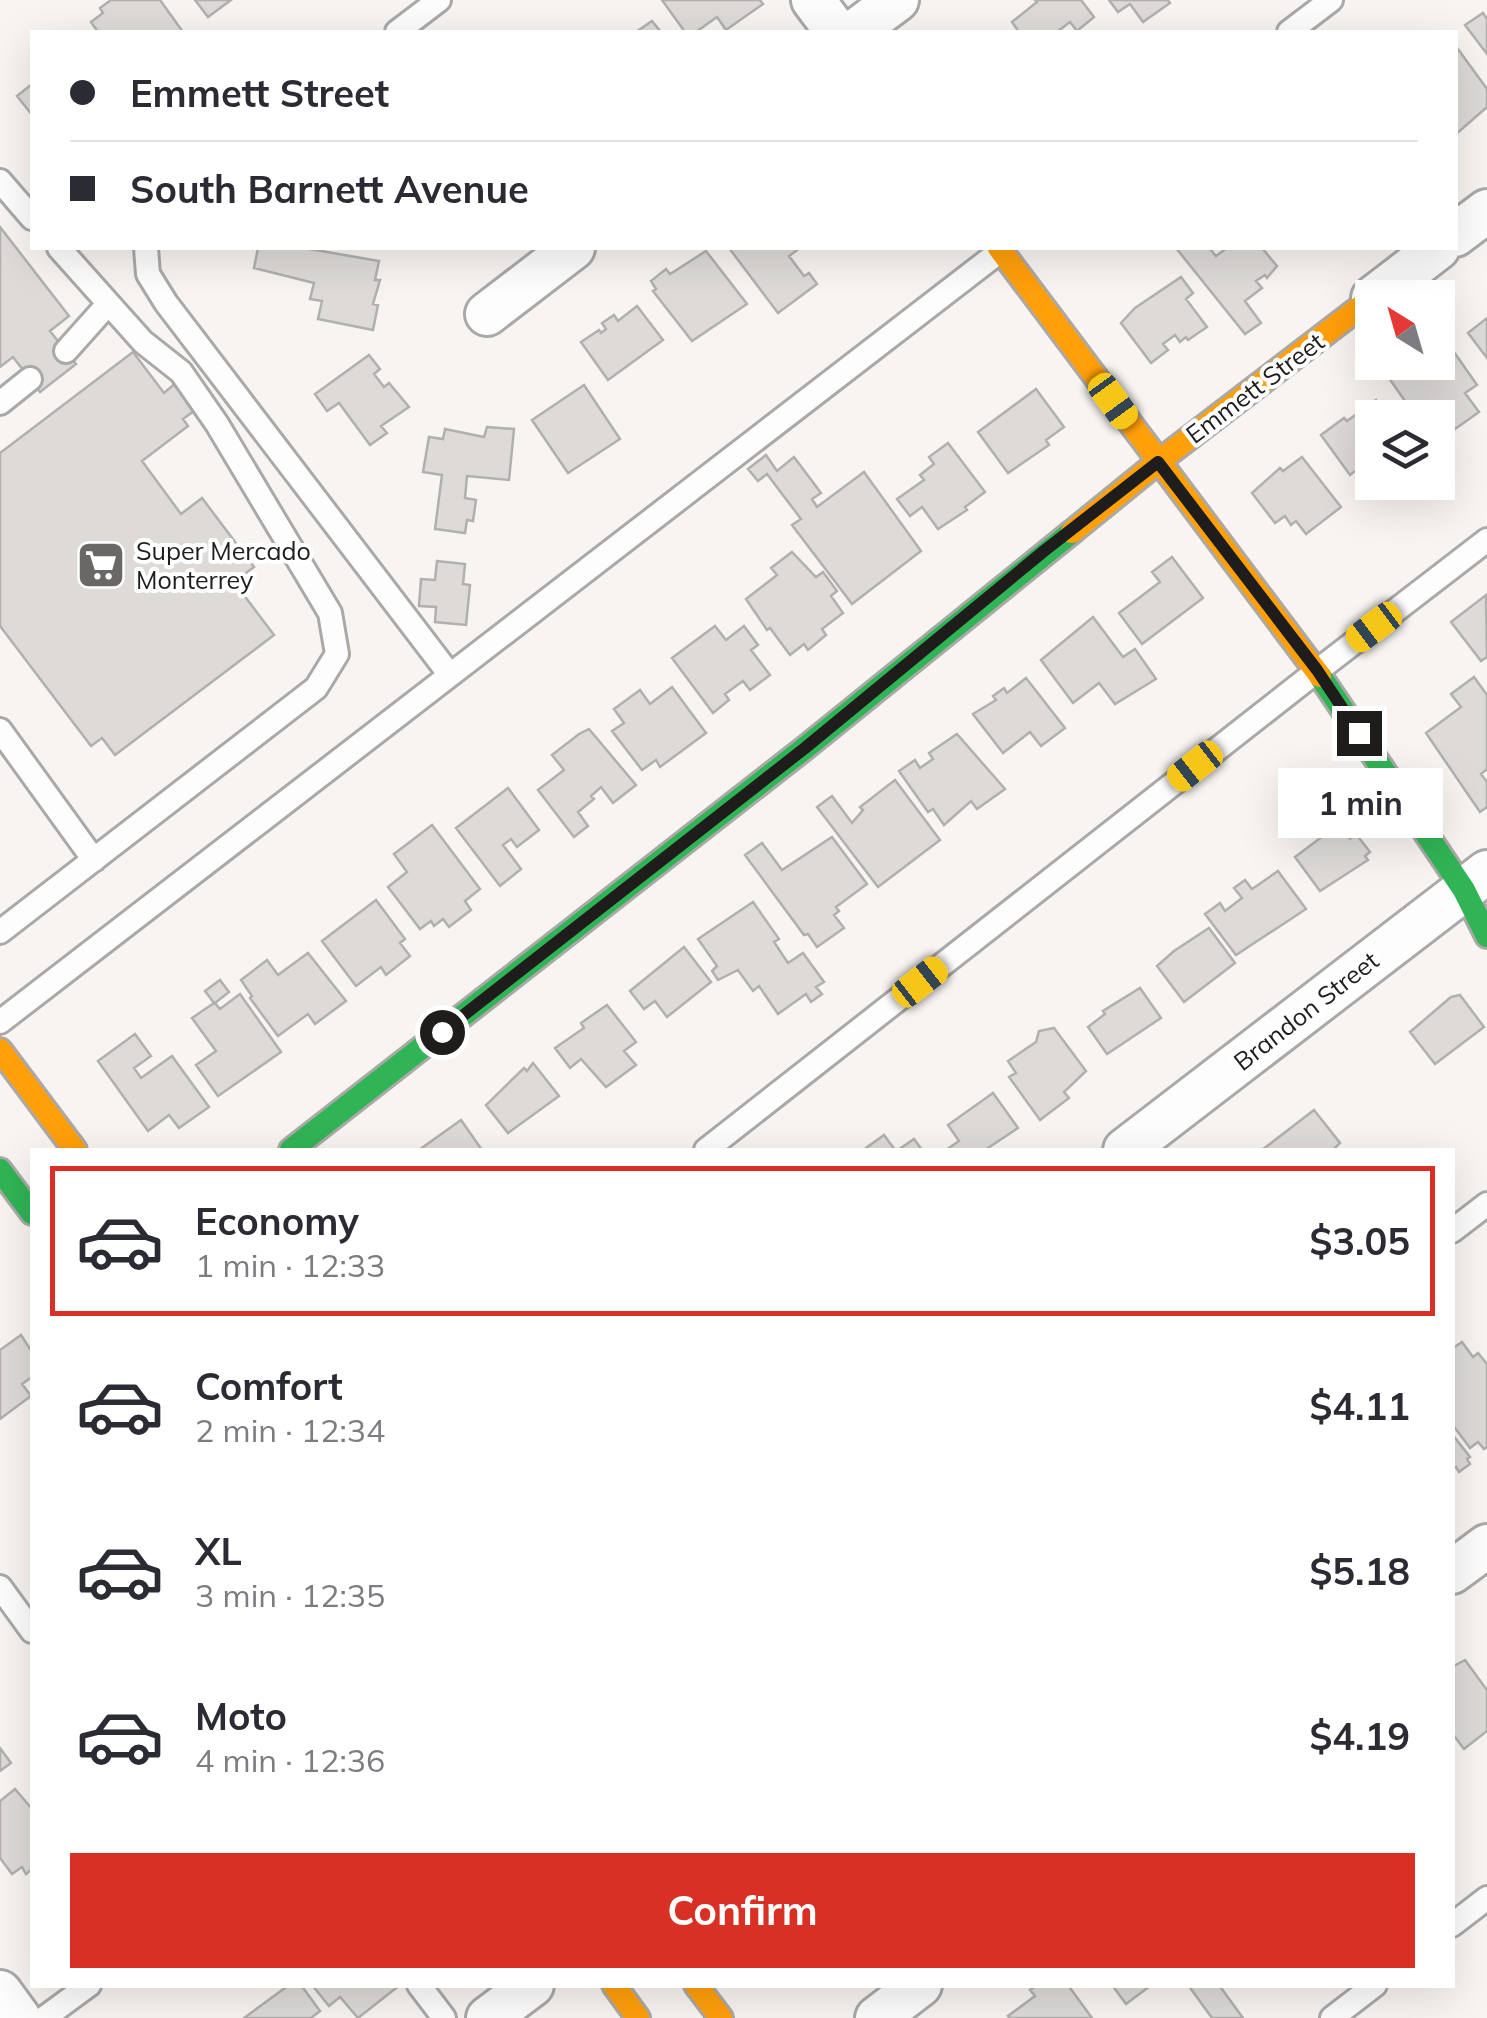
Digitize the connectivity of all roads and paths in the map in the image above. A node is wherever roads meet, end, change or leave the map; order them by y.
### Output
1 (439, 0) edge
2 (813, 0) edge
3 (897, 0) edge
4 (1332, 0) edge
5 (400, 30) edge
6 (836, 30) edge
7 (857, 30) edge
8 (1291, 30) edge
9 (0, 180) edge
10 (1487, 210) edge
11 (30, 216) edge
12 (1458, 233) edge
13 (61, 250) edge
14 (146, 250) edge
15 (571, 250) edge
16 (999, 250) edge
17 (1003, 250) edge
18 (1435, 250) edge
19 (1396, 280) edge
20 (108, 304) junction
21 (1355, 312) edge
22 (487, 314) dead end
23 (66, 351) dead end
24 (30, 378) dead end
25 (0, 403) edge
26 (1158, 462) junction
27 (1487, 540) edge
28 (1317, 670) junction
29 (450, 675) junction
30 (0, 730) edge
31 (94, 860) junction
32 (1476, 881) edge
33 (0, 902) edge
34 (7, 926) edge
35 (1487, 936) edge
36 (0, 1022) edge
37 (0, 1050) edge
38 (74, 1148) edge
39 (295, 1148) edge
40 (709, 1148) edge
41 (1128, 1148) edge
42 (0, 1170) edge
43 (1487, 1204) edge
44 (30, 1210) edge
45 (1455, 1229) edge
46 (1487, 1546) edge
47 (1455, 1570) edge
48 (0, 1587) edge
49 (30, 1628) edge
50 (1487, 1898) edge
51 (1455, 1923) edge
52 (82, 1988) edge
53 (421, 1988) edge
54 (528, 1988) edge
55 (616, 1988) edge
56 (698, 1988) edge
57 (916, 1988) edge
58 (1370, 1988) edge
59 (18, 2012) edge
60 (444, 2018) edge
61 (488, 2018) edge
62 (638, 2018) edge
63 (721, 2018) edge
64 (877, 2018) edge
65 (1332, 2018) edge

1 - 5 lane
2 - 6 street
3 - 7 street
4 - 8 lane
9 - 11 lane
10 - 12 street
13 - 20 lane
14 - 29 lane
15 - 22 street
16 - 29 lane
17 - 26 street
18 - 19 street, Emmett Street
20 - 23 lane
20 - 31 lane
21 - 26 street, Emmett Street
24 - 25 lane
26 - 28 street
26 - 39 street, Emmett Street
27 - 28 lane
28 - 32 street
28 - 40 lane
29 - 36 lane
30 - 31 lane
31 - 34 lane
32 - 35 street
32 - 41 street, Brandon Street
33 - 34 lane
37 - 38 street
42 - 44 street
43 - 45 lane
46 - 47 street
48 - 49 lane
50 - 51 lane
52 - 59 lane
53 - 60 lane
54 - 61 street
55 - 62 street
56 - 63 street
57 - 64 street
58 - 65 lane

